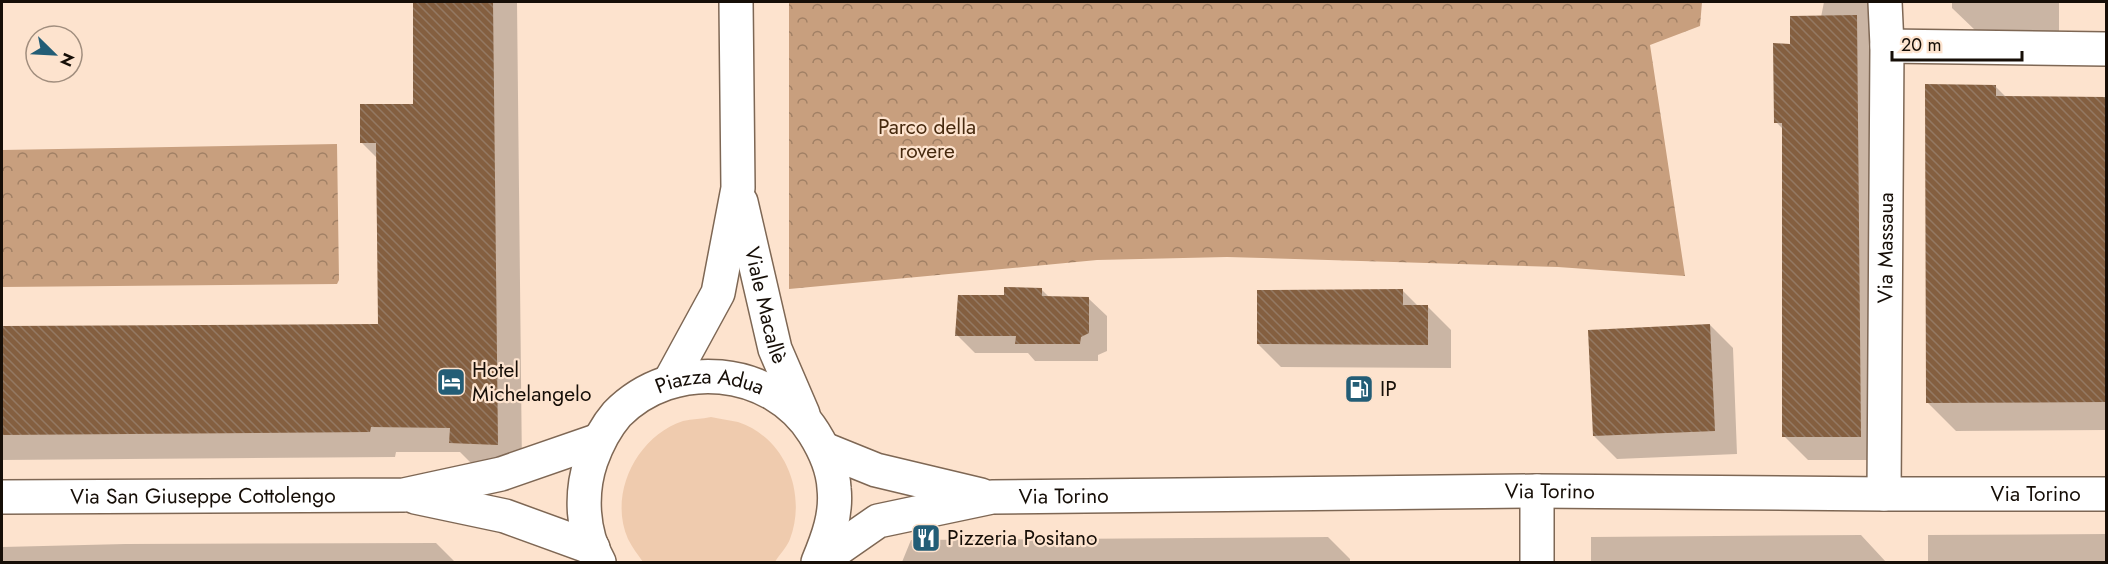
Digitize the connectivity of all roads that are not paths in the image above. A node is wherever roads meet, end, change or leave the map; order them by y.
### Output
1 (736, 2) edge
2 (1886, 2) edge
3 (1887, 46) junction
4 (2106, 49) edge
5 (738, 188) junction
6 (670, 381) junction
7 (806, 421) junction
8 (599, 440) junction
9 (824, 449) junction
10 (1537, 491) junction
11 (1884, 494) junction
12 (2106, 494) edge
13 (404, 495) junction
14 (2, 497) edge
15 (992, 497) junction
16 (596, 558) edge
17 (819, 562) edge
18 (1537, 562) edge

1 - 5 street, Viale Macallè
2 - 3 street, Via Massaua
3 - 4 street
3 - 11 street, Via Massaua
5 - 6 street, Viale Macallè
5 - 7 street, Viale Macallè
6 - 7 street, Piazza Adua
6 - 8 street, Piazza Adua
7 - 9 street, Piazza Adua
8 - 13 street, Via San Giuseppe Cottolengo
8 - 16 street, Piazza Adua
9 - 15 street, Via Torino
9 - 17 street, Piazza Adua
10 - 11 street, Via Torino
10 - 15 street, Via Torino
10 - 18 street
11 - 12 street, Via Torino
13 - 14 street, Via San Giuseppe Cottolengo
13 - 16 street, Via San Giuseppe Cottolengo
15 - 17 street, Via Torino

